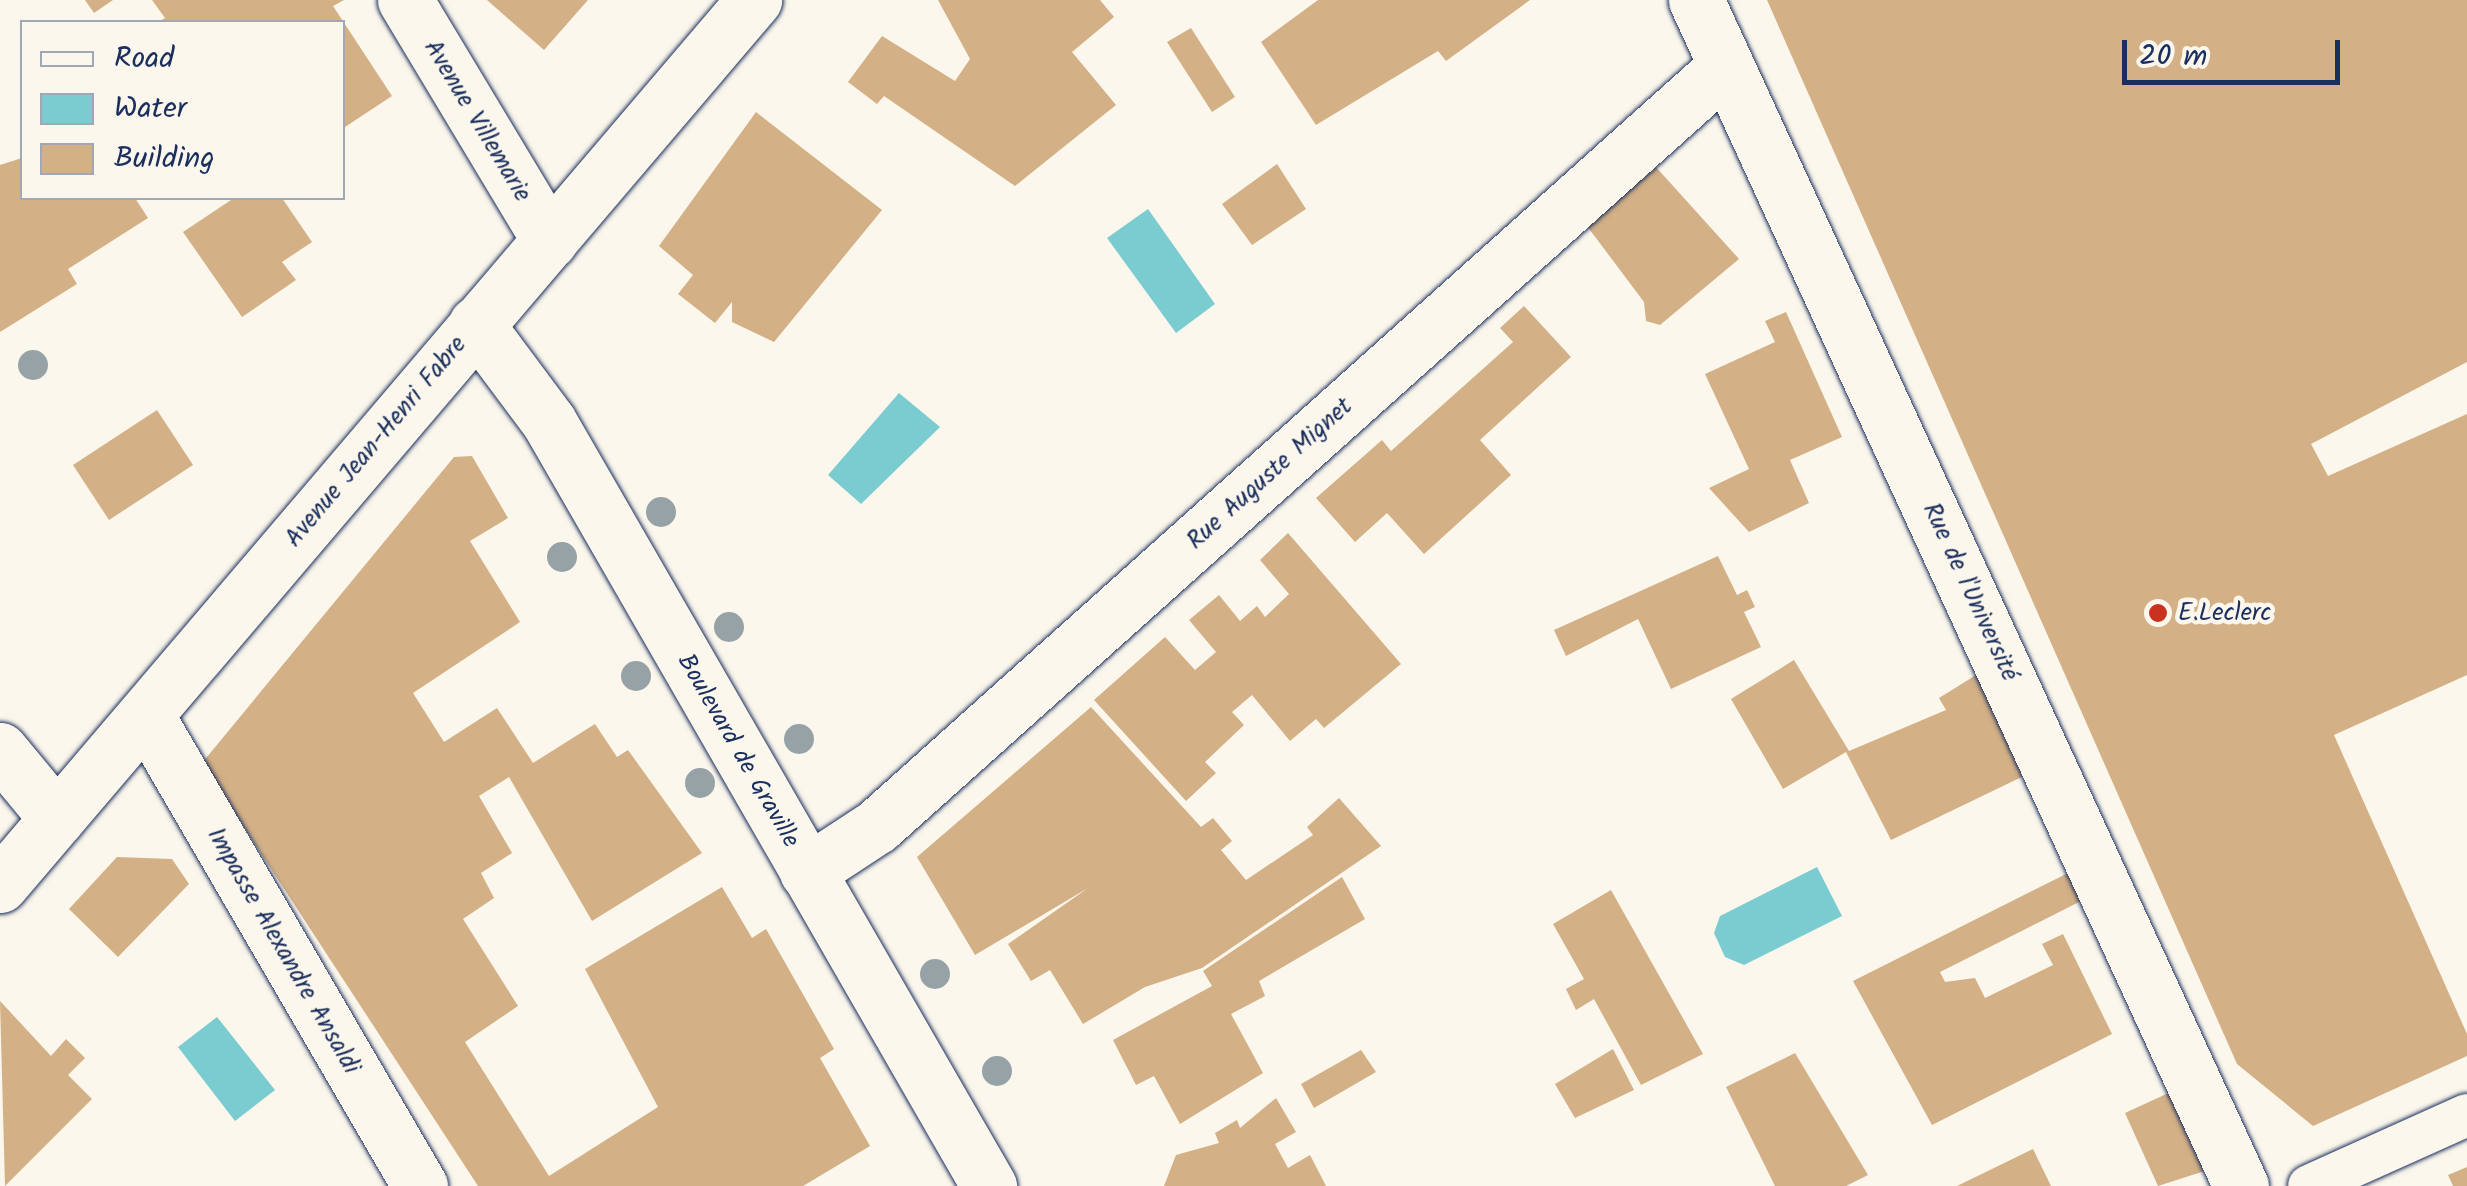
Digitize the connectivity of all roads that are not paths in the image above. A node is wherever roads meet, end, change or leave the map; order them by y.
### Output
1 (405, 0) edge
2 (754, 0) edge
3 (1696, 0) edge
4 (1726, 66) junction
5 (550, 241) junction
6 (476, 324) junction
7 (146, 716) junction
8 (0, 750) edge
9 (58, 819) junction
10 (806, 872) junction
11 (0, 884) edge
12 (2467, 1115) edge
13 (420, 1186) edge
14 (988, 1186) edge
15 (2241, 1186) edge
16 (2309, 1186) edge

1 - 5 street, Avenue Villemarie
2 - 5 street, Avenue Jean-Henri Fabre
3 - 4 street, Rue de l'Université
4 - 10 street, Rue Auguste Mignet
4 - 15 street, Rue de l'Université
5 - 6 street, Avenue Jean-Henri Fabre
6 - 7 street, Avenue Jean-Henri Fabre
6 - 10 street, Boulevard de Graville
7 - 9 street, Avenue Jean-Henri Fabre
7 - 13 street, Impasse Alexandre Ansaldi
8 - 9 street
9 - 11 street, Avenue Jean-Henri Fabre
10 - 14 street, Boulevard de Graville
12 - 16 lane

